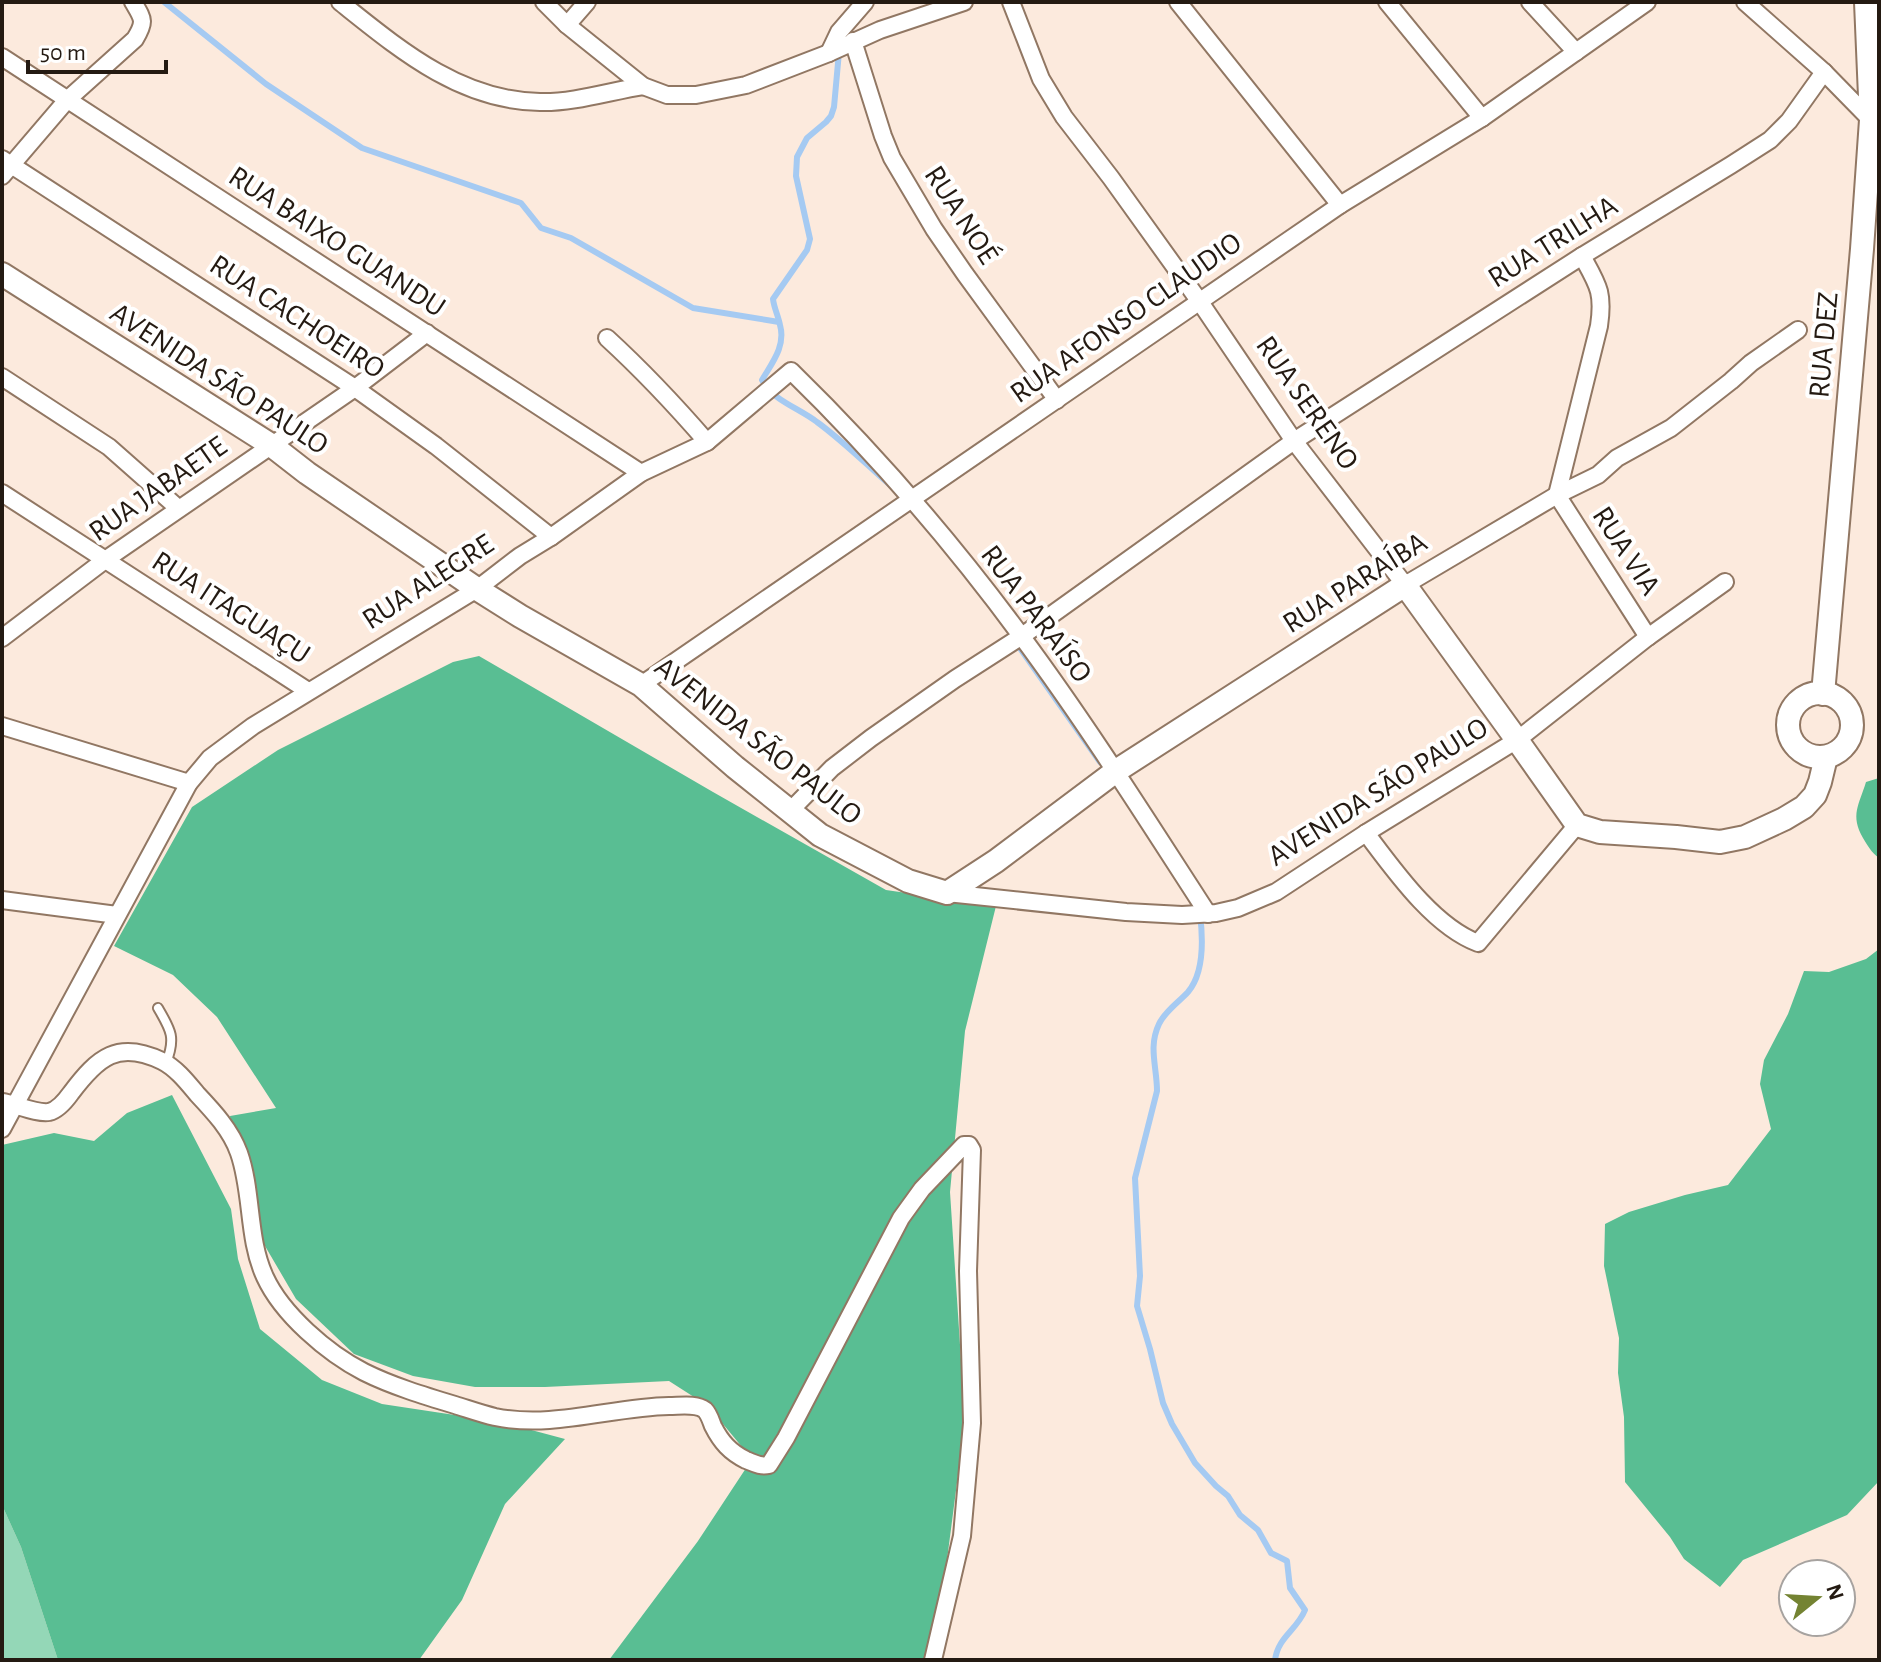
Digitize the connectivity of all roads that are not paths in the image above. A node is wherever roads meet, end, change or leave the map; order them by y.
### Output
1 (133, 2) edge
2 (340, 2) edge
3 (544, 2) edge
4 (587, 2) edge
5 (865, 2) edge
6 (964, 2) edge
7 (1011, 2) edge
8 (1178, 2) edge
9 (1387, 2) edge
10 (1530, 2) edge
11 (1647, 2) edge
12 (1745, 2) edge
13 (1866, 2) edge
14 (567, 25) junction
15 (853, 41) junction
16 (1576, 52) junction
17 (829, 53) junction
18 (2, 57) edge
19 (1824, 72) junction
20 (643, 86) junction
21 (67, 100) junction
22 (1482, 118) junction
23 (1871, 120) junction
24 (5, 167) edge
25 (1340, 205) junction
26 (1582, 256) junction
27 (2, 274) edge
28 (1200, 302) junction
29 (1798, 330) dead end
30 (427, 333) junction
31 (607, 338) dead end
32 (791, 371) joint
33 (2, 377) edge
34 (355, 388) junction
35 (1057, 400) junction
36 (1294, 441) junction
37 (707, 442) junction
38 (271, 445) junction
39 (641, 473) junction
40 (2, 493) edge
41 (1557, 495) junction
42 (913, 499) junction
43 (178, 508) junction
44 (551, 537) junction
45 (105, 560) junction
46 (1725, 582) dead end
47 (1405, 585) junction
48 (477, 589) junction
49 (1022, 636) junction
50 (1648, 637) junction
51 (2, 638) edge
52 (641, 685) junction
53 (308, 691) junction
54 (1823, 694) junction
55 (2, 726) edge
56 (1517, 740) junction
57 (1826, 757) junction
58 (1116, 771) junction
59 (189, 783) junction
60 (789, 812) junction
61 (1577, 825) junction
62 (1366, 833) junction
63 (947, 893) junction
64 (2, 900) edge
65 (1208, 914) junction
66 (117, 915) junction
67 (158, 1008) dead end
68 (166, 1063) junction
69 (9, 1103) edge
70 (2, 1129) edge
71 (933, 1660) edge

1 - 21 street
2 - 20 street
3 - 14 street
4 - 14 street
5 - 17 street
6 - 15 street
7 - 28 street, RUA SERENO
8 - 25 street
9 - 22 street
10 - 16 street
11 - 16 street, RUA AFONSO CLAUDIO
12 - 19 street
13 - 23 street, RUA DEZ
14 - 20 street
15 - 17 street
15 - 35 street, RUA NOÉ
16 - 22 street, RUA AFONSO CLAUDIO
17 - 20 street
18 - 21 street, RUA BAIXO GUANDU
19 - 23 street
19 - 26 street, RUA TRILHA
21 - 24 street
21 - 30 street, RUA BAIXO GUANDU
22 - 25 street, RUA AFONSO CLAUDIO
23 - 54 street, RUA DEZ
24 - 34 street, RUA CACHOEIRO
25 - 28 street, RUA AFONSO CLAUDIO
26 - 36 street, RUA TRILHA
26 - 41 street
27 - 38 street, AVENIDA SÃO PAULO
28 - 35 street, RUA AFONSO CLAUDIO
28 - 36 street, RUA SERENO
29 - 41 street, RUA PARAÍBA
30 - 34 street, RUA JABAETE
30 - 39 street, RUA BAIXO GUANDU
31 - 37 street
32 - 37 street, RUA ALEGRE
32 - 42 street, RUA PARAÍSO
33 - 43 street
34 - 38 street, RUA JABAETE
34 - 44 street, RUA CACHOEIRO
35 - 42 street, RUA AFONSO CLAUDIO
36 - 47 street, RUA SERENO
36 - 49 street, RUA TRILHA
37 - 39 street, RUA ALEGRE
38 - 43 street, RUA JABAETE
38 - 48 street, AVENIDA SÃO PAULO
39 - 44 street, RUA ALEGRE
40 - 45 street, RUA ITAGUAÇU
41 - 47 street, RUA PARAÍBA
41 - 50 street, RUA VIA
42 - 49 street, RUA PARAÍSO
42 - 52 street, RUA AFONSO CLAUDIO
43 - 45 street, RUA JABAETE
44 - 48 street, RUA ALEGRE
45 - 51 street, RUA JABAETE
45 - 53 street, RUA ITAGUAÇU
46 - 50 street, AVENIDA SÃO PAULO
47 - 56 street, RUA SERENO
47 - 58 street, RUA PARAÍBA
48 - 52 street, AVENIDA SÃO PAULO
48 - 53 street, RUA ALEGRE
49 - 58 street, RUA PARAÍSO
49 - 60 street, RUA TRILHA
50 - 56 street, AVENIDA SÃO PAULO
52 - 60 street, AVENIDA SÃO PAULO
53 - 59 street, RUA ALEGRE
54 - 57 street
54 - 57 street
55 - 59 street
56 - 61 street, RUA SERENO
56 - 62 street, AVENIDA SÃO PAULO
57 - 61 street
58 - 63 street, RUA PARAÍBA
58 - 65 street, RUA PARAÍSO
59 - 66 street, RUA ALEGRE
60 - 63 street, AVENIDA SÃO PAULO
61 - 62 street
62 - 65 street, AVENIDA SÃO PAULO
63 - 65 street, AVENIDA SÃO PAULO
64 - 66 street
66 - 69 street, RUA ALEGRE
67 - 68 lane
68 - 69 street
68 - 71 street
69 - 70 street, RUA ALEGRE

